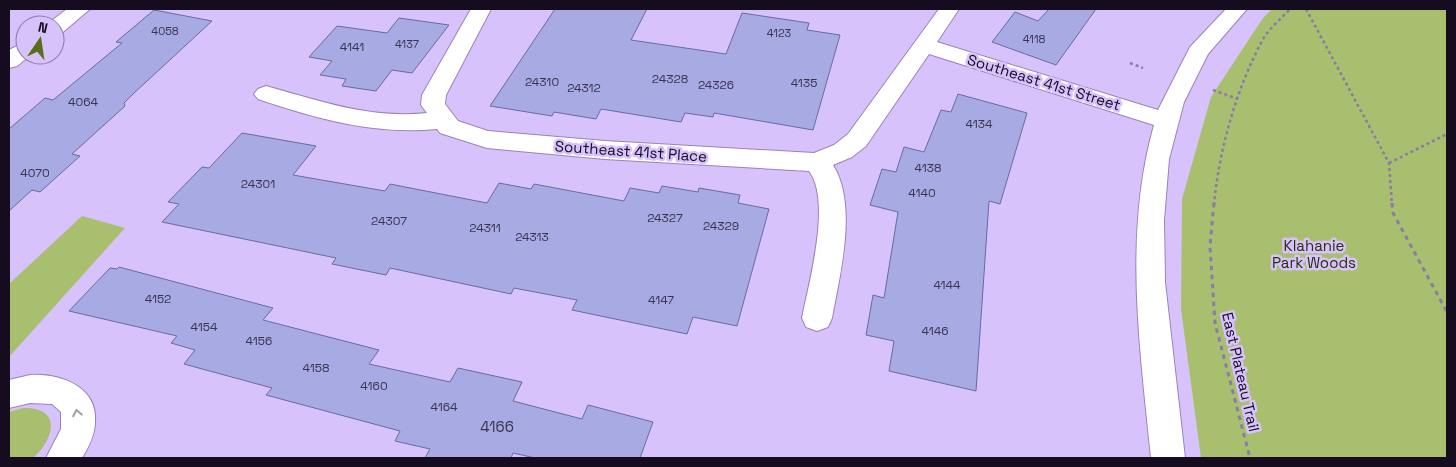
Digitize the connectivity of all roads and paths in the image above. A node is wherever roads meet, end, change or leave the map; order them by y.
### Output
1 (80, 9) edge
2 (482, 9) edge
3 (949, 9) edge
4 (1237, 9) edge
5 (1290, 9) edge
6 (1306, 9) edge
7 (65, 20) edge
8 (924, 45) junction
9 (1130, 63) dead end
10 (1143, 68) dead end
11 (1213, 90) dead end
12 (266, 94) dead end
13 (1238, 99) junction
14 (1164, 120) junction
15 (446, 124) junction
16 (1447, 134) edge
17 (816, 162) junction
18 (1389, 163) junction
19 (1447, 312) edge
20 (817, 318) dead end
21 (9, 394) edge
22 (63, 458) edge
23 (1168, 458) edge
24 (1250, 458) edge

1 - 7 street
2 - 15 street
3 - 8 street
4 - 14 street
5 - 13 path, East Plateau Trail
6 - 18 path
8 - 14 street, Southeast 41st Street
8 - 17 street
9 - 10 path
11 - 13 path
12 - 15 street
13 - 24 path, East Plateau Trail
14 - 23 street
15 - 17 street, Southeast 41st Place
16 - 18 path
17 - 20 street
18 - 19 path
22 -> 21 street

